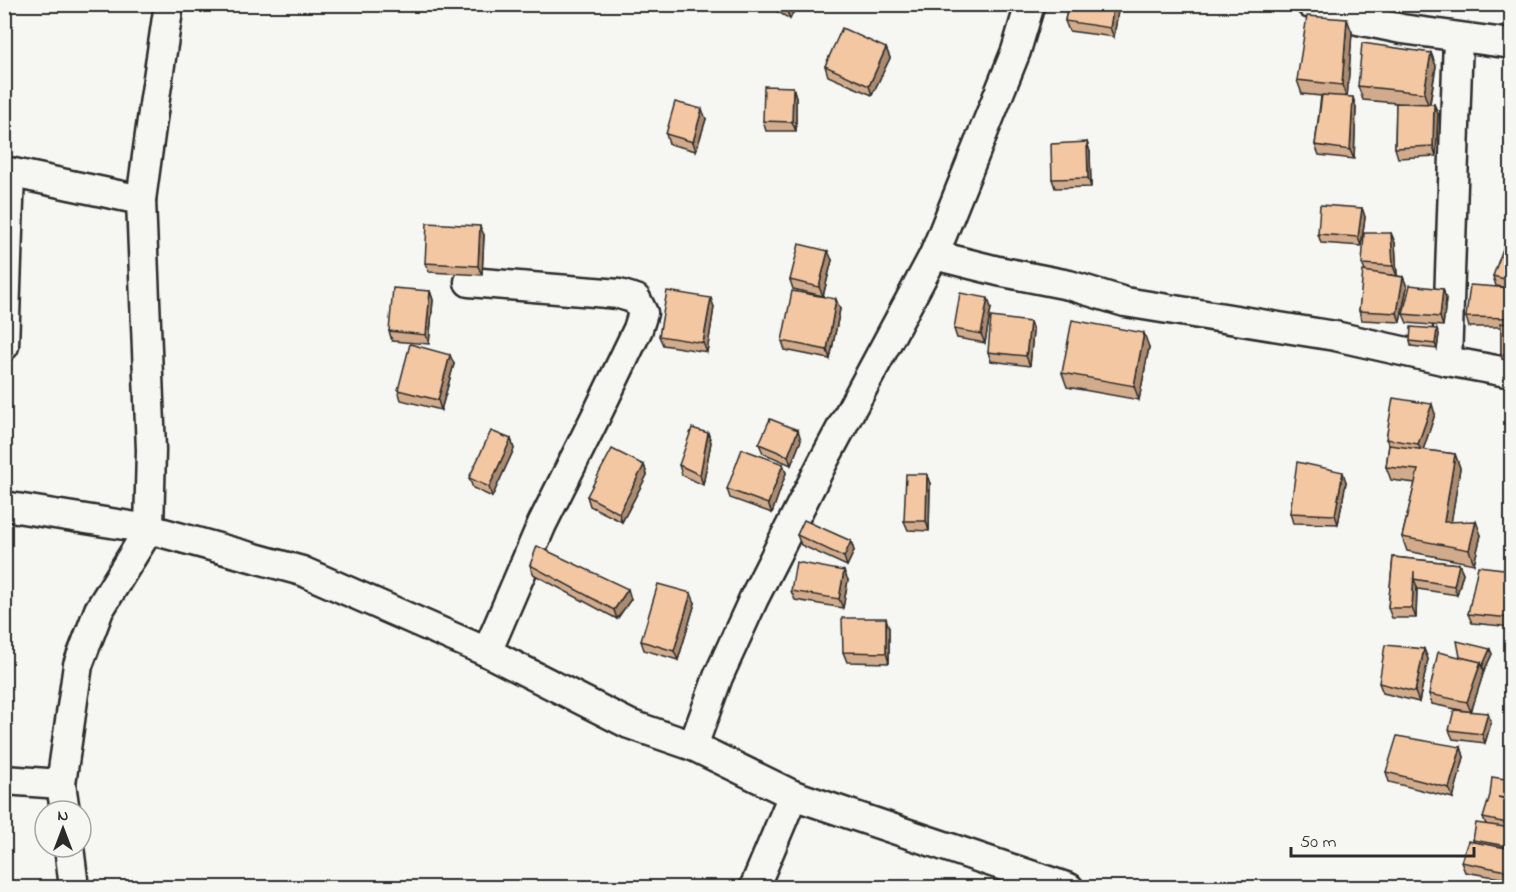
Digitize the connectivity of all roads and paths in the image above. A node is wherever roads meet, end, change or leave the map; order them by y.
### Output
1 (169, 4) edge
2 (1030, 4) edge
3 (1311, 4) edge
4 (1458, 38) junction
5 (1512, 45) edge
6 (8, 172) edge
7 (141, 200) junction
8 (934, 255) junction
9 (469, 282) dead end
10 (4, 346) edge
11 (1447, 362) junction
12 (1512, 373) edge
13 (4, 506) edge
14 (149, 529) junction
15 (487, 652) junction
16 (693, 746) junction
17 (4, 780) edge
18 (793, 795) junction
19 (63, 798) edge
20 (70, 859) edge
21 (73, 879) dead end
22 (754, 888) edge
23 (1069, 888) edge

1 - 7 street
2 - 8 street
3 - 4 street
4 - 5 street
4 - 11 street
6 - 7 street
6 - 10 street
7 - 14 street
8 - 11 street
8 - 16 street
9 - 15 street
11 - 12 street
13 - 14 street
14 - 15 street
14 - 19 street
15 - 16 street
16 - 18 street
17 - 19 street
18 - 22 street
18 - 23 street
20 - 21 street

